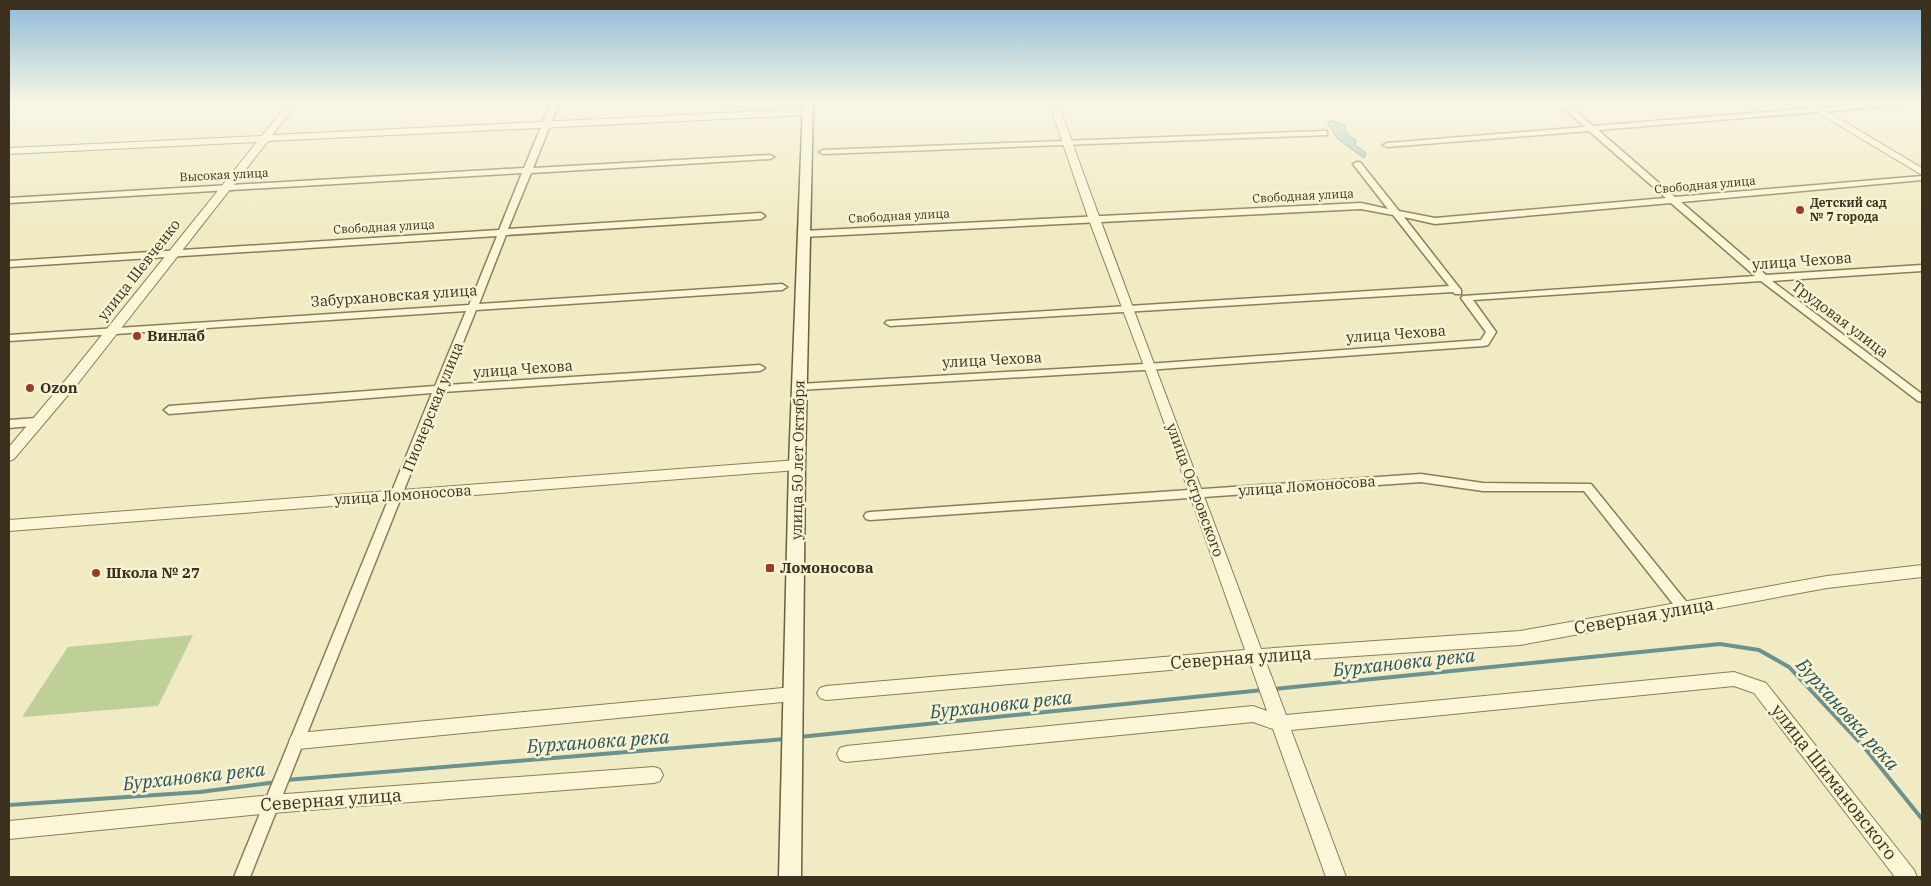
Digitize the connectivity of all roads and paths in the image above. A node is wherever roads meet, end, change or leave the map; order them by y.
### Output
1 (131, 144) edge
2 (260, 144) edge
3 (539, 144) edge
4 (807, 144) edge
5 (1031, 144) edge
6 (1068, 144) edge
7 (1395, 144) edge
8 (1610, 144) edge
9 (1876, 144) edge
10 (1387, 145) dead end
11 (9, 151) edge
12 (823, 152) dead end
13 (770, 157) dead end
14 (1357, 164) dead end
15 (528, 171) junction
16 (1922, 172) edge
17 (1922, 178) edge
18 (226, 188) junction
19 (9, 200) edge
20 (1675, 201) junction
21 (1396, 214) junction
22 (761, 216) dead end
23 (1094, 220) junction
24 (503, 232) junction
25 (803, 234) junction
26 (173, 252) junction
27 (9, 264) edge
28 (1922, 268) edge
29 (1764, 279) junction
30 (782, 287) dead end
31 (1454, 289) junction
32 (1466, 298) junction
33 (474, 306) junction
34 (1127, 309) junction
35 (890, 323) dead end
36 (112, 330) junction
37 (9, 338) edge
38 (1150, 366) junction
39 (760, 368) dead end
40 (799, 387) junction
41 (440, 389) junction
42 (1922, 399) edge
43 (169, 410) dead end
44 (37, 422) junction
45 (9, 424) edge
46 (9, 456) edge
47 (797, 465) junction
48 (1196, 494) junction
49 (397, 495) junction
50 (870, 516) dead end
51 (9, 526) edge
52 (1922, 571) edge
53 (1686, 610) junction
54 (1256, 656) junction
55 (826, 693) dead end
56 (793, 694) junction
57 (1277, 717) junction
58 (298, 742) junction
59 (846, 754) dead end
60 (654, 775) dead end
61 (272, 804) junction
62 (9, 830) edge
63 (242, 877) edge
64 (790, 877) edge
65 (1336, 877) edge
66 (1907, 877) edge

1 - 11 street
2 - 18 street, улица Шевченко
3 - 15 street, Пионерская улица
4 - 25 main road, улица 50 лет Октября
5 - 12 street
6 - 23 street, улица Островского
7 - 10 street
8 - 20 street, Трудовая улица
9 - 16 street
13 - 15 street, Высокая улица
14 - 21 street
15 - 18 street, Высокая улица
15 - 24 street, Пионерская улица
17 - 20 street, Свободная улица
18 - 19 street, Высокая улица
18 - 26 street, улица Шевченко
20 - 21 street, Свободная улица
20 - 29 street, Трудовая улица
21 - 23 street, Свободная улица
21 - 31 street
22 - 24 street, Свободная улица
23 - 25 street, Свободная улица
23 - 34 street, улица Островского
24 - 26 street, Свободная улица
24 - 33 street, Пионерская улица
25 - 40 main road, улица 50 лет Октября
26 - 27 street, Свободная улица
26 - 36 street, улица Шевченко
28 - 29 street, улица Чехова
29 - 32 street, улица Чехова
29 - 42 street, Трудовая улица
30 - 33 street, Забурхановская улица
31 - 32 street
31 - 34 street
32 - 38 street, улица Чехова
33 - 36 street, Забурхановская улица
33 - 41 street, Пионерская улица
34 - 35 street
34 - 38 street, улица Островского
36 - 37 street, Забурхановская улица
36 - 44 street, улица Шевченко
38 - 40 street, улица Чехова
38 - 48 street, улица Островского
39 - 41 street, улица Чехова
40 - 47 main road, улица 50 лет Октября
41 - 43 street, улица Чехова
41 - 49 street, Пионерская улица
44 - 45 street
44 - 46 street, улица Шевченко
47 - 49 street, улица Ломоносова
47 - 56 main road, улица 50 лет Октября
48 - 50 street, улица Ломоносова
48 - 53 street, улица Ломоносова
48 - 54 street, улица Островского
49 - 51 street, улица Ломоносова
49 - 58 street, Пионерская улица
52 - 53 street, Северная улица
53 - 54 street, Северная улица
54 - 55 street, Северная улица
54 - 57 street, улица Островского
56 - 58 street
56 - 64 main road, улица 50 лет Октября
57 - 59 street
57 - 65 street, улица Островского
57 - 66 street, улица Шимановского
58 - 61 street, Пионерская улица
60 - 61 street, Северная улица
61 - 62 street, Северная улица
61 - 63 street, Пионерская улица

